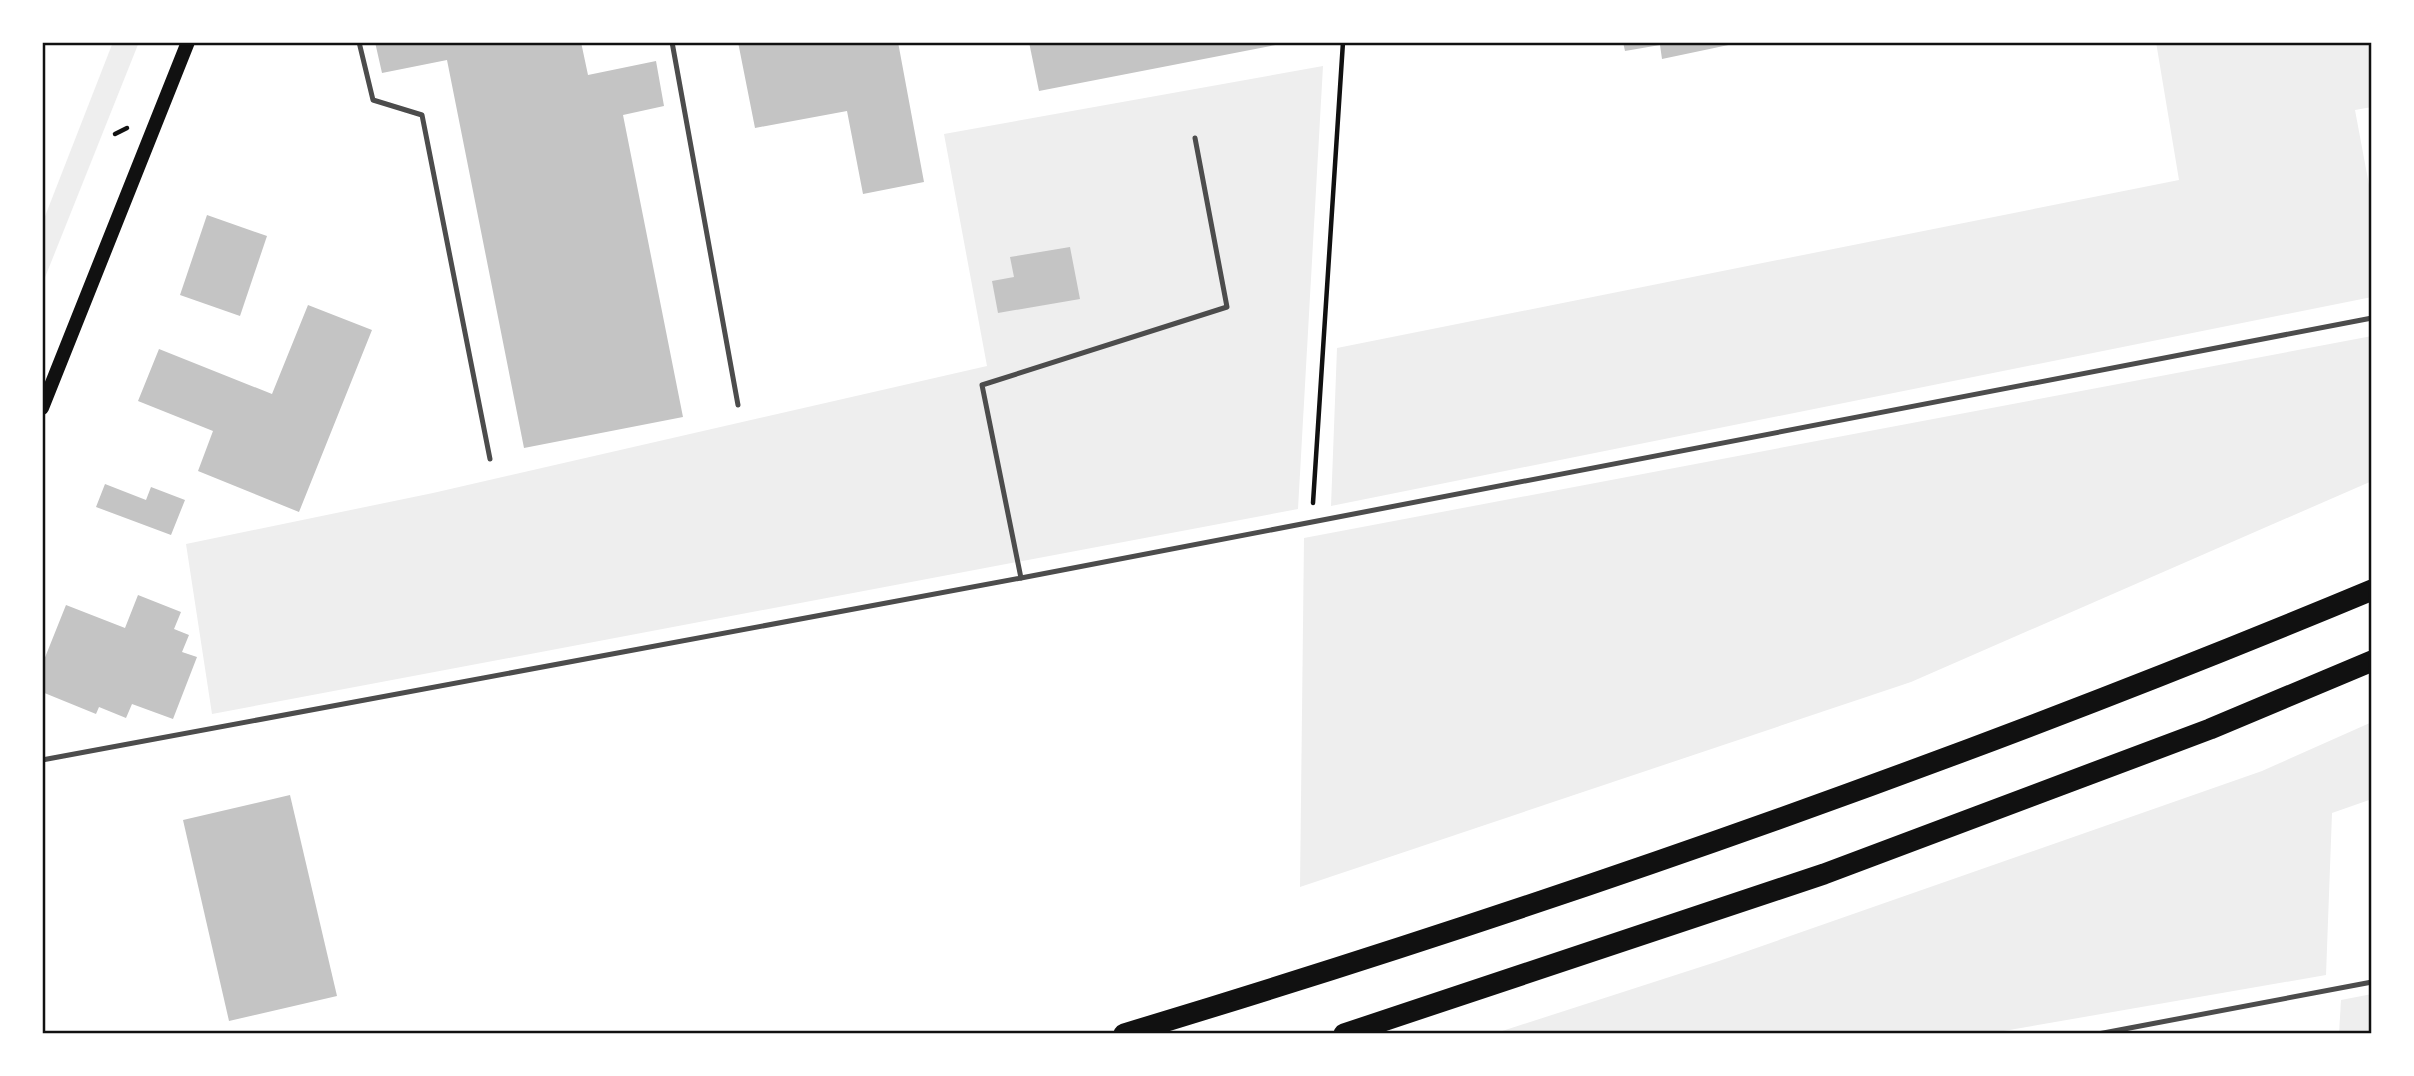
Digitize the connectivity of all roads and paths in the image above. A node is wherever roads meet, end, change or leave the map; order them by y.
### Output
1 (188, 42) edge
2 (359, 42) edge
3 (672, 42) edge
4 (1343, 42) edge
5 (1195, 138) dead end
6 (2372, 318) edge
7 (738, 405) dead end
8 (42, 408) edge
9 (490, 459) dead end
10 (1312, 521) junction
11 (1021, 578) junction
12 (2372, 590) edge
13 (2372, 661) edge
14 (42, 760) edge
15 (2372, 982) edge
16 (1124, 1034) edge
17 (1344, 1034) edge
18 (2098, 1034) edge

1 - 8 main road
2 - 9 lane
3 - 7 lane
4 - 10 path
5 - 11 lane
6 - 10 lane
10 - 11 lane
11 - 14 lane
12 - 16 highway
13 - 17 highway
15 - 18 lane

